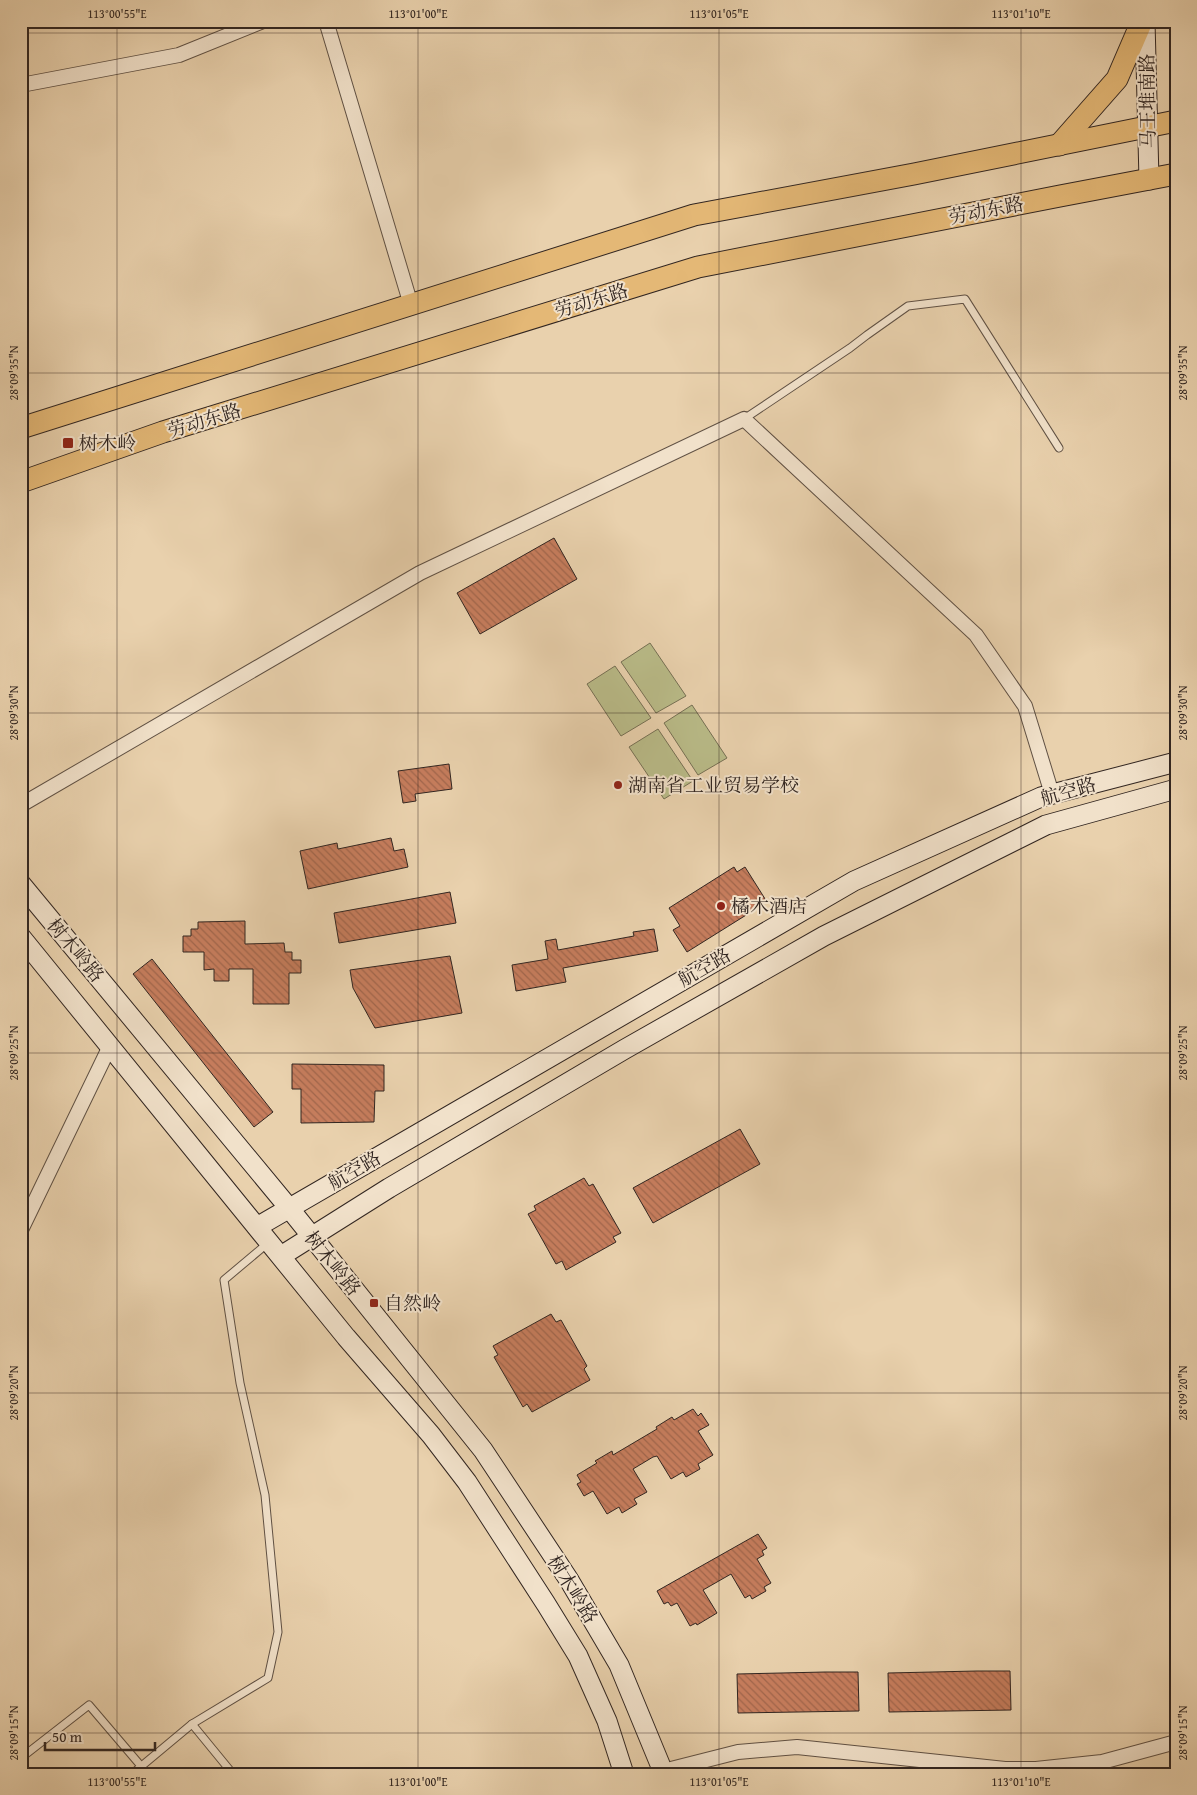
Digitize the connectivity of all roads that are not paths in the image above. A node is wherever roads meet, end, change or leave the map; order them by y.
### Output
1 (263, 21) edge
2 (326, 21) edge
3 (1144, 21) edge
4 (21, 85) edge
5 (1176, 121) edge
6 (1148, 127) junction
7 (1058, 145) junction
8 (1176, 174) edge
9 (1150, 180) junction
10 (411, 304) junction
11 (744, 419) junction
12 (21, 428) edge
13 (1059, 448) dead end
14 (21, 482) edge
15 (1176, 762) edge
16 (1176, 789) edge
17 (1047, 796) junction
18 (21, 805) edge
19 (1046, 825) junction
20 (21, 884) edge
21 (21, 937) edge
22 (110, 1046) junction
23 (289, 1208) junction
24 (257, 1227) junction
25 (21, 1230) edge
26 (312, 1237) junction
27 (276, 1248) junction
28 (192, 1724) junction
29 (1176, 1742) edge
30 (21, 1758) edge
31 (141, 1766) junction
32 (618, 1771) edge
33 (663, 1772) edge
34 (132, 1774) edge
35 (233, 1774) edge

1 - 4 street
2 - 10 street
3 - 6 main road, 马王堆南路
3 - 7 main road
5 - 6 main road
6 - 7 main road
6 - 9 main road, 马王堆南路
7 - 10 main road
8 - 9 main road, 劳动东路
9 - 14 main road, 劳动东路
10 - 12 main road
11 - 13 lane
11 - 17 street
11 - 18 street
15 - 17 main road, 航空路
16 - 19 main road, 航空路
17 - 19 main road
17 - 23 main road, 航空路
19 - 26 main road, 航空路
20 - 23 main road, 树木岭路
21 - 22 main road, 树木岭路
22 - 24 main road, 树木岭路
22 - 25 street
23 - 24 main road, 航空路
23 - 26 main road, 树木岭路
24 - 27 main road, 树木岭路
26 - 27 main road, 航空路
26 - 33 main road, 树木岭路
27 - 28 lane
27 - 32 main road, 树木岭路
28 - 31 lane
28 - 35 lane
29 - 33 street
30 - 31 lane
31 - 34 lane

